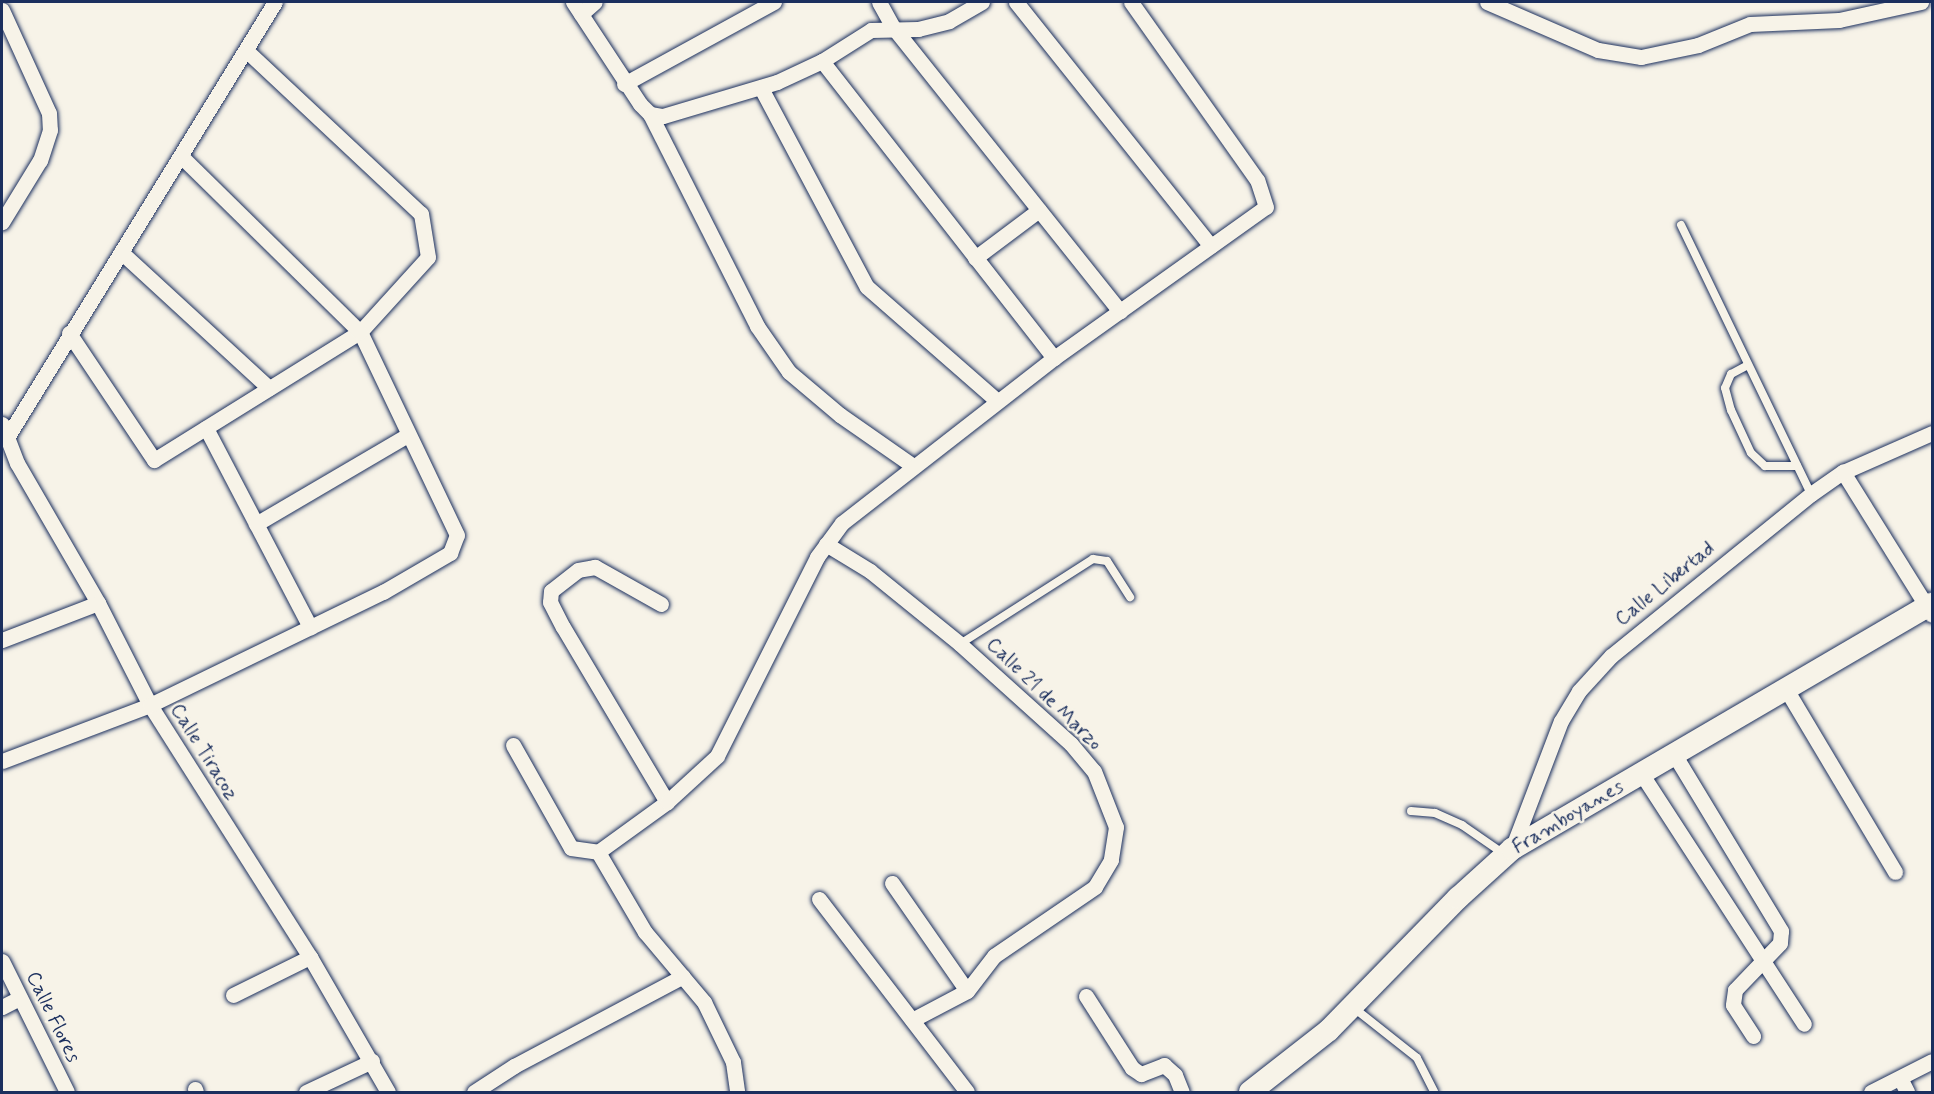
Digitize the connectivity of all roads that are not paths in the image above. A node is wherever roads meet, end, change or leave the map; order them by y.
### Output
1 (275, 2) edge
2 (595, 2) edge
3 (774, 2) edge
4 (879, 2) edge
5 (982, 2) edge
6 (1016, 2) edge
7 (1131, 2) edge
8 (1487, 2) edge
9 (1921, 2) edge
10 (577, 8) edge
11 (2, 10) edge
12 (893, 27) junction
13 (247, 51) junction
14 (822, 61) junction
15 (624, 84) junction
16 (761, 88) junction
17 (650, 114) junction
18 (181, 156) junction
19 (1040, 210) junction
20 (2, 222) edge
21 (1681, 225) dead end
22 (1211, 246) junction
23 (121, 252) junction
24 (975, 258) junction
25 (1120, 311) junction
26 (360, 332) junction
27 (69, 333) junction
28 (1054, 358) junction
29 (1748, 365) junction
30 (270, 388) junction
31 (997, 401) junction
32 (206, 428) junction
33 (4, 432) edge
34 (1932, 433) edge
35 (406, 435) junction
36 (913, 466) junction
37 (1797, 466) junction
38 (1844, 472) junction
39 (1811, 494) junction
40 (256, 524) junction
41 (826, 544) junction
42 (1130, 597) dead end
43 (98, 603) junction
44 (662, 604) dead end
45 (1930, 609) edge
46 (310, 627) junction
47 (2, 640) edge
48 (960, 644) junction
49 (1786, 689) junction
50 (150, 705) junction
51 (513, 745) dead end
52 (1674, 754) junction
53 (2, 761) edge
54 (1641, 773) junction
55 (668, 802) junction
56 (1412, 811) dead end
57 (598, 852) junction
58 (1508, 852) junction
59 (1895, 872) dead end
60 (892, 883) dead end
61 (819, 899) dead end
62 (310, 957) junction
63 (2, 961) edge
64 (1763, 963) junction
65 (683, 976) junction
66 (967, 991) junction
67 (233, 995) dead end
68 (1086, 996) dead end
69 (20, 998) junction
70 (1351, 1006) junction
71 (2, 1007) edge
72 (912, 1020) junction
73 (1804, 1024) dead end
74 (1753, 1036) dead end
75 (1932, 1060) edge
76 (372, 1061) junction
77 (1900, 1078) junction
78 (67, 1092) edge
79 (306, 1092) edge
80 (388, 1092) edge
81 (474, 1092) edge
82 (737, 1092) edge
83 (968, 1092) edge
84 (1182, 1092) edge
85 (1250, 1092) edge
86 (1434, 1092) edge
87 (1871, 1092) edge
88 (1907, 1092) edge

1 - 13 street
2 - 10 street
3 - 15 street
4 - 12 street
5 - 12 street
6 - 22 street
7 - 22 street
8 - 9 street
10 - 15 street
11 - 20 street
12 - 14 street
12 - 19 street
13 - 18 street
13 - 26 street
14 - 16 street
14 - 24 street
15 - 17 street
16 - 17 street
16 - 31 street
17 - 36 street
18 - 23 street
18 - 26 street
19 - 24 street
19 - 25 street
21 - 29 lane
22 - 25 street
23 - 27 street
23 - 30 street
24 - 28 street
25 - 28 street
26 - 30 street
26 - 35 street
27 - 32 street
27 - 33 street
28 - 31 street
29 - 37 lane
29 - 37 lane
30 - 32 street
31 - 36 street
32 - 40 street
33 - 43 street, Calle Tiracoz
34 - 38 street, Calle Libertad
35 - 40 street
35 - 46 street
36 - 41 street
37 - 39 lane
38 - 39 street, Calle Libertad
38 - 45 street
39 - 58 street, Calle Libertad
40 - 46 street
41 - 48 street, Calle 21 de Marzo
41 - 55 street
42 - 48 lane
43 - 47 street
43 - 50 street, Calle Tiracoz
44 - 55 street
45 - 49 main road, Framboyanes
46 - 50 street
48 - 66 street, Calle 21 de Marzo
49 - 52 main road, Framboyanes
49 - 59 street
50 - 53 street
50 - 62 street, Calle Tiracoz
51 - 57 street
52 - 54 main road, Framboyanes
52 - 64 street
54 - 58 main road, Framboyanes
54 - 64 street
55 - 57 street
56 - 58 lane
57 - 65 street
58 - 70 main road, Framboyanes
60 - 66 street
61 - 72 street
62 - 67 street
62 - 76 street, Calle Tiracoz
63 - 69 street, Calle Flores
64 - 73 street
64 - 74 street
65 - 81 street
65 - 82 street
66 - 72 street, Calle 21 de Marzo
68 - 84 street
69 - 71 street
69 - 78 street, Calle Flores
70 - 85 main road, Framboyanes
70 - 86 lane
72 - 83 street
75 - 77 street
76 - 79 street
76 - 80 street, Calle Tiracoz
77 - 87 street
77 - 88 street

